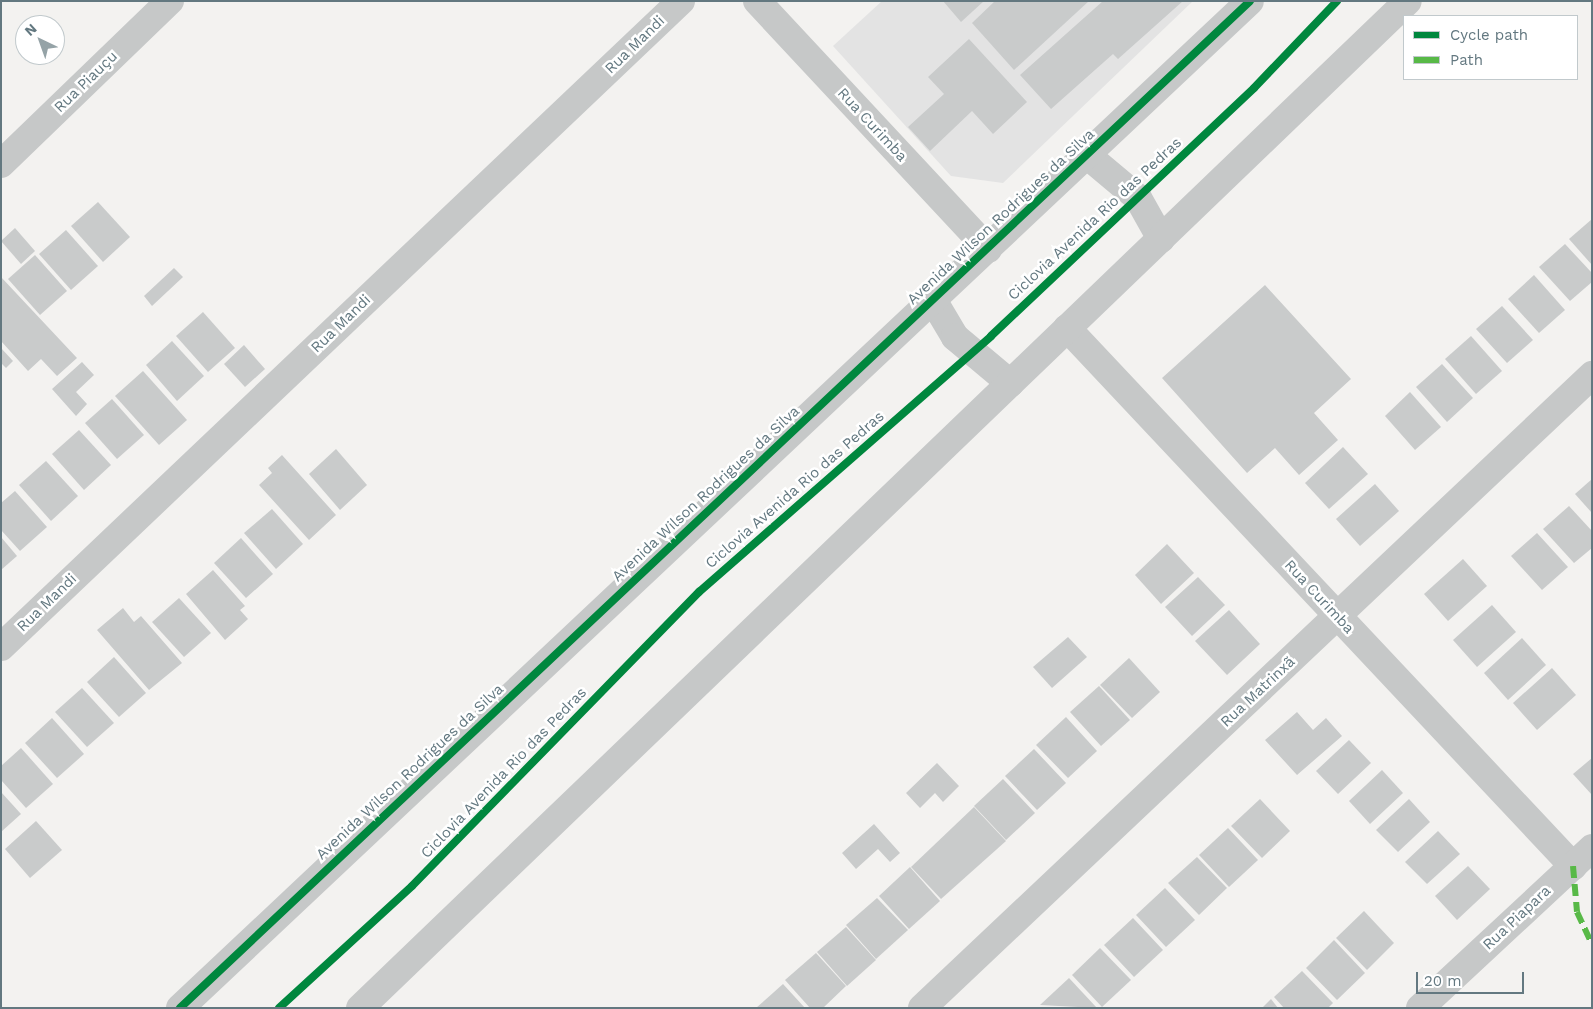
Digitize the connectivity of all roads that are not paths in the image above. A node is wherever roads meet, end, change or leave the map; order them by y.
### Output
1 (170, 1) edge
2 (681, 1) edge
3 (757, 1) edge
4 (1250, 1) edge
5 (1408, 1) edge
6 (1088, 156) junction
7 (1, 164) edge
8 (1161, 239) junction
9 (988, 249) junction
10 (933, 300) junction
11 (1067, 328) junction
12 (1592, 375) edge
13 (1010, 383) junction
14 (1338, 617) junction
15 (1, 646) edge
16 (1582, 857) edge
17 (180, 1008) edge
18 (360, 1008) edge
19 (922, 1008) edge
20 (1420, 1008) edge

1 - 7 street, Rua Piauçu
2 - 15 street, Rua Mandi
3 - 9 street, Rua Curimba
4 - 6 street, Avenida Wilson Rodrigues da Silva
5 - 8 street
6 - 8 street
6 - 9 street, Avenida Wilson Rodrigues da Silva
8 - 11 street
9 - 10 street, Avenida Wilson Rodrigues da Silva
10 - 13 street
10 - 17 street, Avenida Wilson Rodrigues da Silva
11 - 13 street
11 - 14 street, Rua Curimba
12 - 14 street, Rua Matrinxã
13 - 18 street
14 - 16 street, Rua Curimba
14 - 19 street, Rua Matrinxã
16 - 20 street, Rua Piapara

